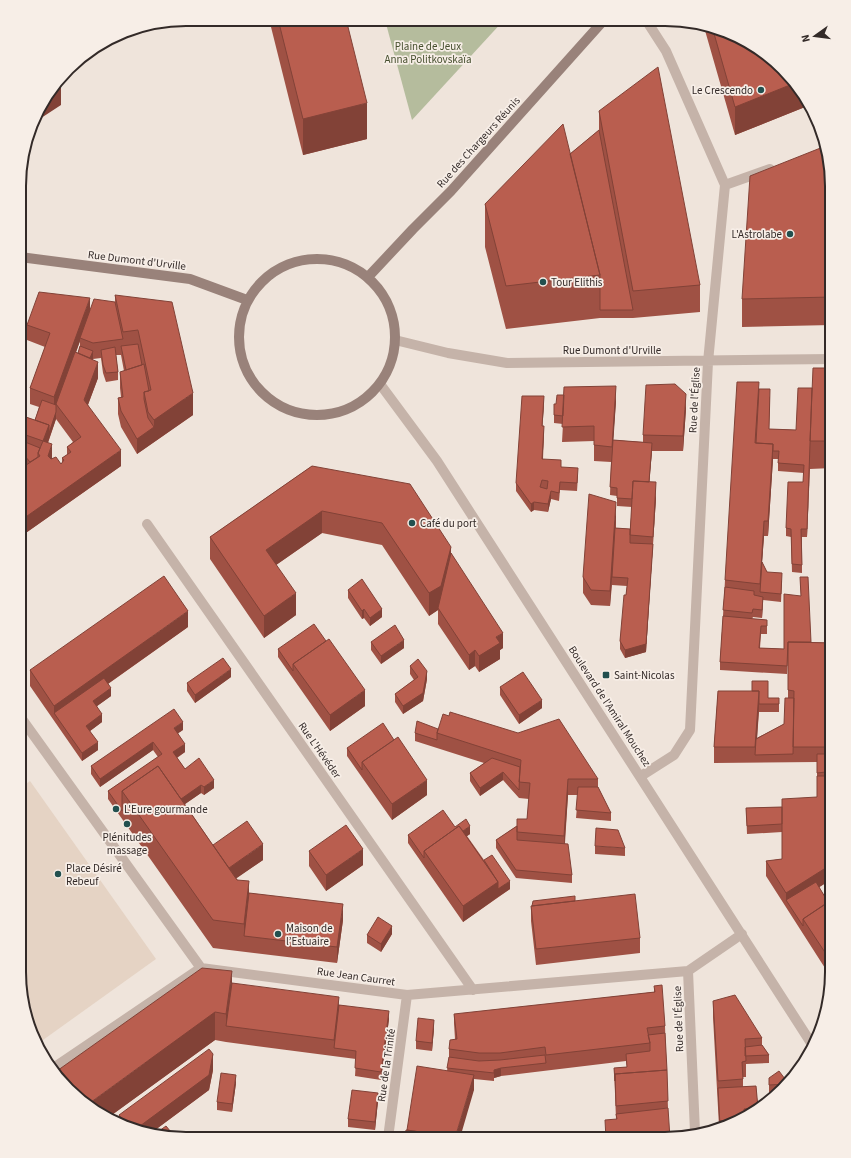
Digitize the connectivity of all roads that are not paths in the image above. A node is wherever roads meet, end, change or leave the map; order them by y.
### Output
1 (599, 26) edge
2 (650, 26) edge
3 (781, 165) edge
4 (725, 185) junction
5 (26, 258) edge
6 (368, 277) junction
7 (247, 300) junction
8 (395, 340) junction
9 (825, 359) edge
10 (708, 362) junction
11 (380, 384) junction
12 (147, 524) dead end
13 (26, 723) edge
14 (641, 776) junction
15 (742, 934) junction
16 (201, 968) junction
17 (688, 971) junction
18 (473, 990) junction
19 (407, 995) junction
20 (810, 1041) edge
21 (57, 1066) edge
22 (695, 1129) edge
23 (389, 1132) edge

1 - 6 street, Rue des Chargeurs Réunis
2 - 4 street, Rue de l'Église
3 - 4 street
4 - 10 street, Rue de l'Église
5 - 7 street, Rue Dumont d'Urville
6 - 7 street
6 - 8 street
7 - 11 street
8 - 10 street, Rue Dumont d'Urville
8 - 11 street
9 - 10 street, Rue Dumont d'Urville
10 - 14 street, Rue de l'Église
11 - 14 street, Boulevard de l'Amiral Mouchez
12 - 18 street, Rue L'Hévéder
13 - 16 street
14 - 15 street, Boulevard de l'Amiral Mouchez
15 - 17 street, Rue de l'Église
15 - 20 street, Boulevard de l'Amiral Mouchez
16 - 19 street, Rue Jean Caurret
16 - 21 street
17 - 18 street, Rue Jean Caurret
17 - 22 street, Rue de l'Église
18 - 19 street, Rue Jean Caurret
19 - 23 street, Rue de la Trinité

